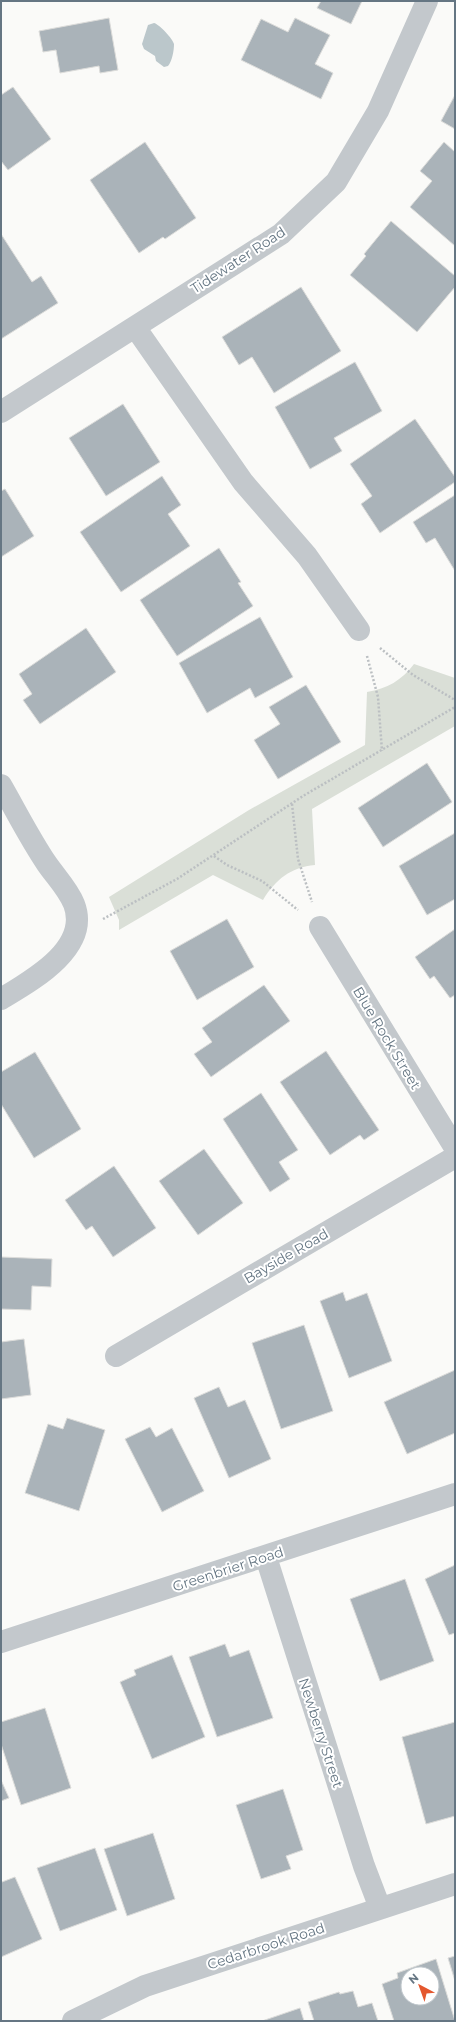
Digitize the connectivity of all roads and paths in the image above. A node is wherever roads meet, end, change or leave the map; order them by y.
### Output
1 (427, 1) edge
2 (135, 327) junction
3 (1, 412) edge
4 (359, 630) junction
5 (455, 700) edge
6 (455, 707) edge
7 (382, 751) junction
8 (1, 785) edge
9 (292, 804) junction
10 (214, 856) junction
11 (320, 927) junction
12 (74, 936) junction
13 (1, 999) edge
14 (455, 1148) edge
15 (455, 1157) edge
16 (116, 1356) dead end
17 (455, 1494) edge
18 (266, 1557) junction
19 (1, 1642) edge
20 (455, 1884) edge
21 (380, 1908) junction
22 (77, 2020) edge

1 - 2 street, Tidewater Road
2 - 3 street, Tidewater Road
2 - 4 street
4 - 5 path
4 - 7 path
6 - 7 path
7 - 9 path
8 - 12 street
9 - 10 path
9 - 11 path
10 - 11 path
10 - 12 path
11 - 14 street, Blue Rock Street
12 - 13 street
15 - 16 street, Bayside Road
17 - 18 street, Greenbrier Road
18 - 19 street, Greenbrier Road
18 - 21 street, Newberry Street
20 - 21 street, Cedarbrook Road
21 - 22 street, Cedarbrook Road

